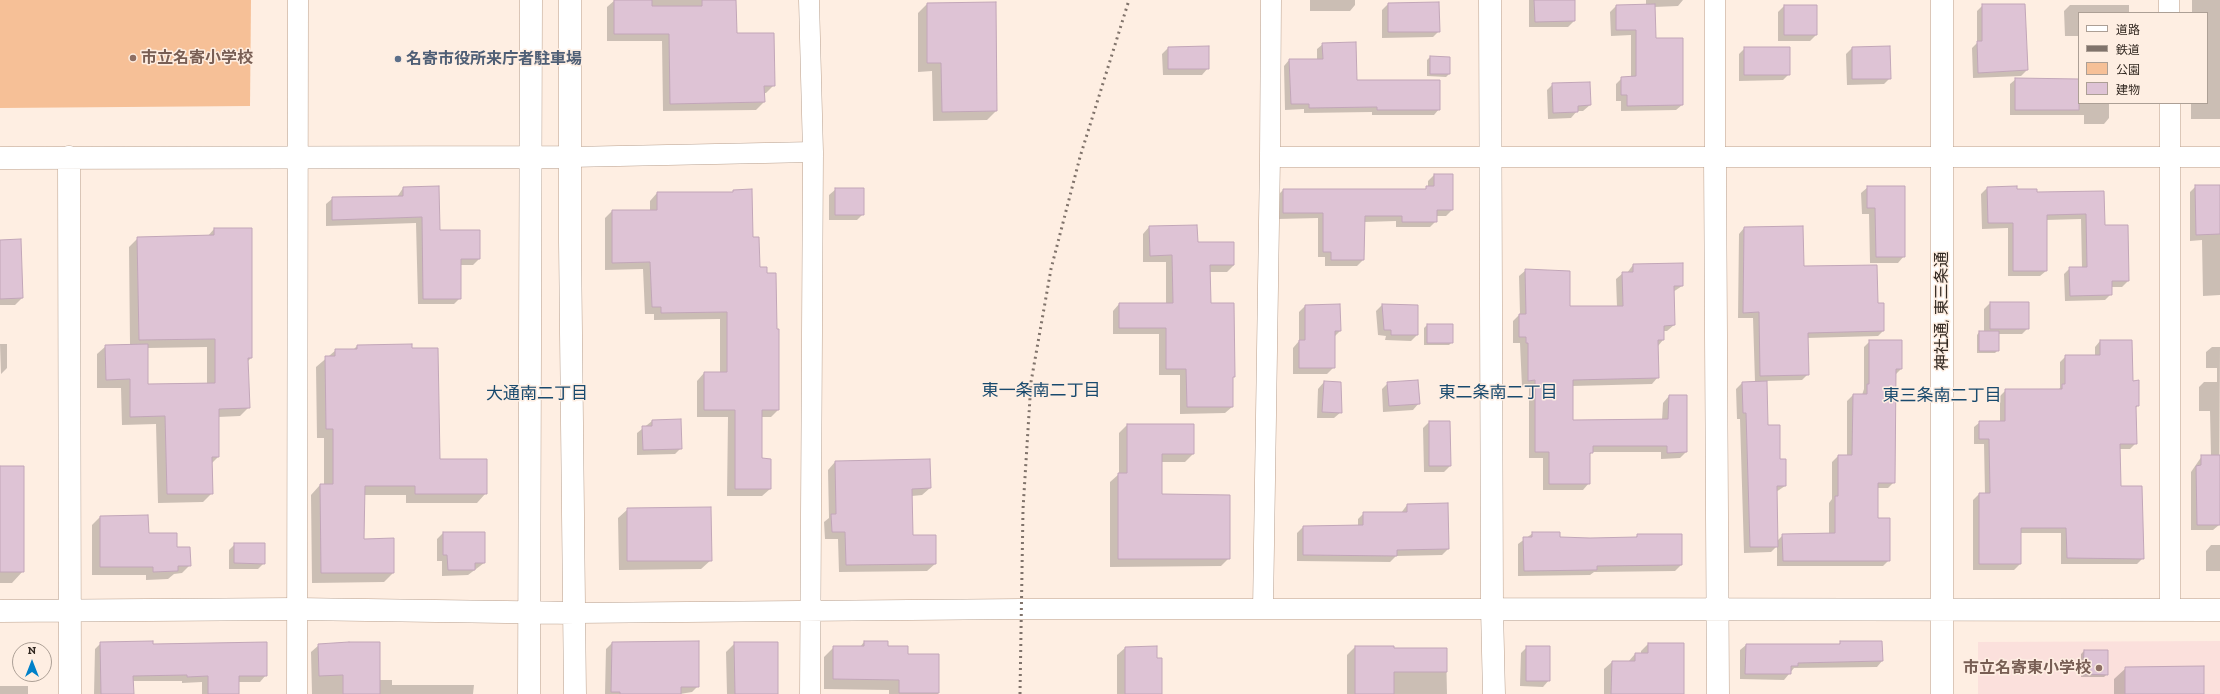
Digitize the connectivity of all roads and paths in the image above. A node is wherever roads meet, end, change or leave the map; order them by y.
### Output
1 (298, 0) edge
2 (531, 0) edge
3 (570, 0) edge
4 (809, 0) edge
5 (1271, 0) edge
6 (1490, 0) edge
7 (1716, 0) edge
8 (1942, 0) edge
9 (2169, 0) edge
10 (2169, 12) edge
11 (2170, 104) edge
12 (813, 152) junction
13 (1490, 156) junction
14 (1715, 156) junction
15 (68, 157) junction
16 (532, 157) junction
17 (570, 157) junction
18 (1270, 157) junction
19 (1943, 157) junction
20 (2170, 157) junction
21 (2220, 157) edge
22 (0, 158) edge
23 (297, 158) junction
24 (297, 609) junction
25 (1263, 609) junction
26 (1492, 609) junction
27 (1942, 609) junction
28 (2170, 610) junction
29 (2220, 610) edge
30 (0, 611) edge
31 (70, 611) junction
32 (810, 611) junction
33 (1718, 611) junction
34 (530, 613) junction
35 (575, 613) junction
36 (70, 694) edge
37 (297, 694) edge
38 (529, 694) edge
39 (575, 694) edge
40 (810, 694) edge
41 (1494, 694) edge
42 (1718, 694) edge
43 (1942, 694) edge

1 - 23 street
2 - 16 street
3 - 17 street
4 - 12 street
5 - 18 street
6 - 13 street
7 - 14 street
8 - 19 street, 神社通, 東三条通
9 - 10 street
11 - 20 street
12 - 17 street
12 - 32 street
13 - 14 street
13 - 18 street
13 - 26 street
14 - 19 street
14 - 33 street
15 - 22 street
15 - 23 street
15 - 31 street
16 - 17 street
16 - 23 street
16 - 34 street
17 - 35 street
18 - 25 street
19 - 20 street
19 - 27 street, 神社通, 東三条通
20 - 21 street
20 - 28 street
23 - 24 street
24 - 31 street
24 - 34 street
24 - 37 street
25 - 26 street
25 - 32 street
26 - 33 street
26 - 41 street
27 - 28 street
27 - 33 street
27 - 43 street, 神社通, 東三条通
28 - 29 street
30 - 31 street
31 - 36 street
32 - 35 street
32 - 40 street
33 - 42 street
34 - 35 street
34 - 38 street
35 - 39 street

